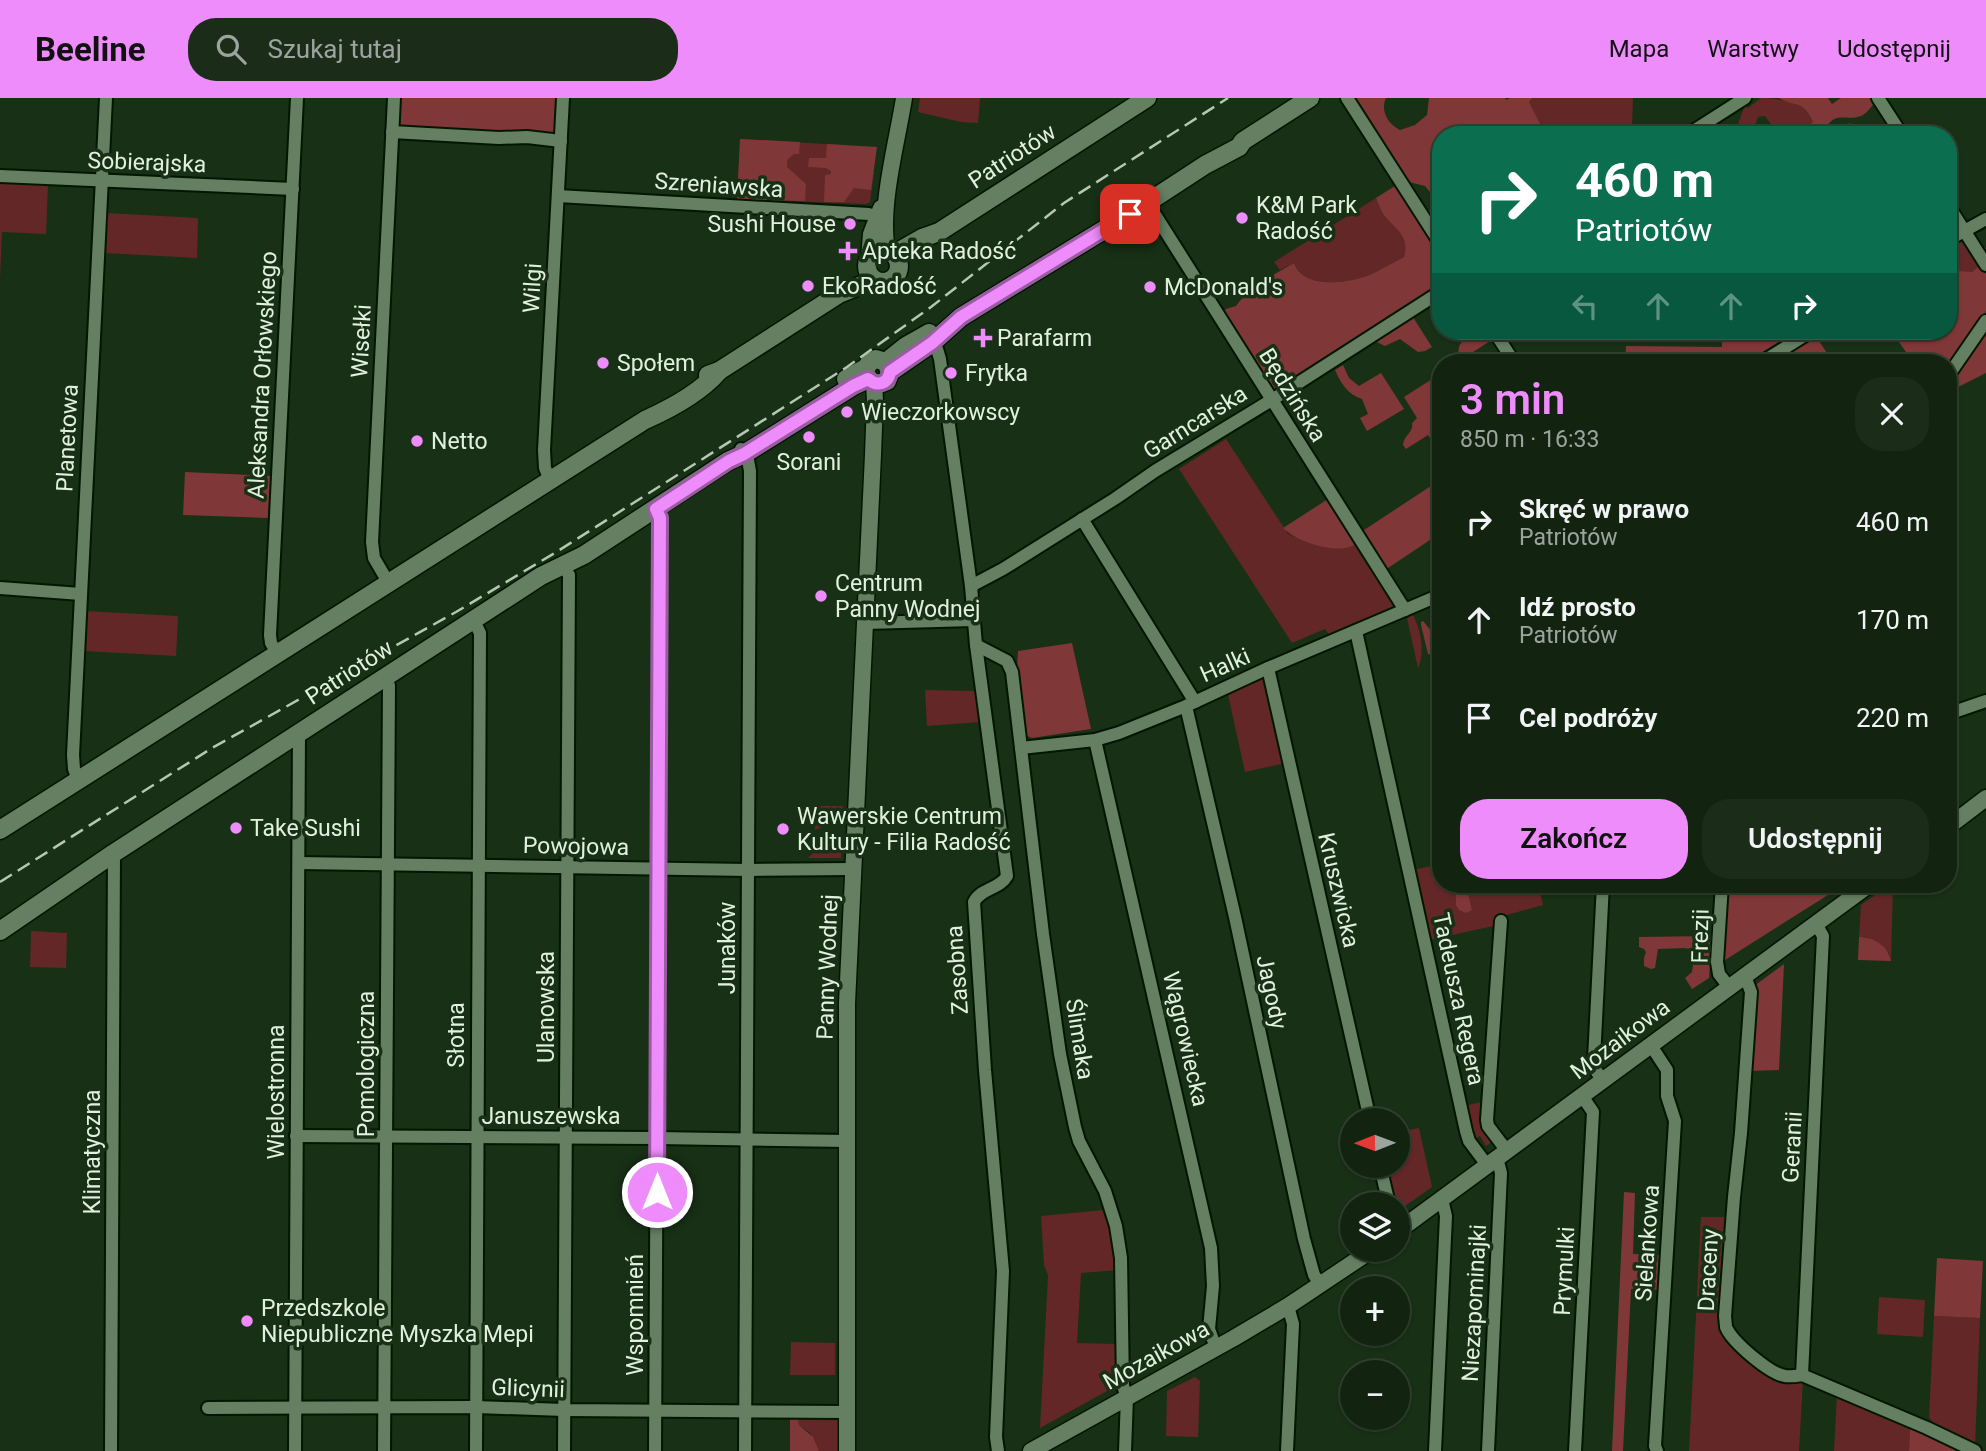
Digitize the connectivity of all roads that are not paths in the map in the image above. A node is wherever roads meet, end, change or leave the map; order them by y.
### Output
1 (106, 98) edge
2 (297, 98) edge
3 (394, 98) edge
4 (563, 98) edge
5 (904, 98) edge
6 (1147, 98) edge
7 (1310, 98) edge
8 (1347, 98) edge
9 (1745, 98) edge
10 (1878, 98) edge
11 (1701, 126) edge
12 (1896, 126) edge
13 (392, 132) junction
14 (561, 141) junction
15 (0, 176) edge
16 (102, 181) junction
17 (293, 189) junction
18 (558, 196) junction
19 (887, 196) junction
20 (1147, 202) junction
21 (877, 217) junction
22 (1957, 219) edge
23 (1986, 219) edge
24 (1432, 231) edge
25 (1965, 231) junction
26 (1957, 235) edge
27 (894, 257) junction
28 (1985, 261) edge
29 (870, 269) junction
30 (1432, 297) edge
31 (1986, 321) edge
32 (952, 323) junction
33 (1797, 340) edge
34 (932, 343) junction
35 (1775, 354) edge
36 (1957, 363) edge
37 (878, 374) junction
38 (1271, 399) junction
39 (737, 454) junction
40 (550, 480) junction
41 (656, 509) junction
42 (1082, 519) junction
43 (563, 565) junction
44 (388, 582) junction
45 (971, 586) junction
46 (0, 588) edge
47 (81, 594) junction
48 (1432, 598) edge
49 (1405, 610) junction
50 (974, 620) junction
51 (474, 621) junction
52 (865, 624) junction
53 (1356, 631) junction
54 (976, 645) junction
55 (277, 653) junction
56 (1268, 668) junction
57 (386, 677) junction
58 (1986, 701) edge
59 (1190, 704) junction
60 (1957, 711) edge
61 (299, 733) junction
62 (1095, 740) junction
63 (1021, 748) junction
64 (78, 780) junction
65 (1986, 799) edge
66 (1957, 820) edge
67 (0, 830) edge
68 (114, 853) junction
69 (299, 863) junction
70 (388, 864) junction
71 (478, 865) junction
72 (568, 867) junction
73 (658, 869) junction
74 (853, 869) junction
75 (748, 870) junction
76 (1603, 893) edge
77 (1721, 893) edge
78 (1858, 893) edge
79 (1501, 921) dead end
80 (1816, 924) junction
81 (0, 931) edge
82 (1736, 982) junction
83 (1650, 1044) junction
84 (1602, 1080) junction
85 (1582, 1096) junction
86 (1367, 1108) edge
87 (296, 1136) junction
88 (387, 1136) junction
89 (477, 1137) junction
90 (566, 1138) junction
91 (657, 1138) junction
92 (746, 1139) junction
93 (848, 1141) junction
94 (1497, 1158) junction
95 (1442, 1199) junction
96 (1410, 1222) edge
97 (1354, 1262) edge
98 (1321, 1285) junction
99 (1288, 1306) junction
100 (1216, 1348) junction
101 (1802, 1375) junction
102 (1127, 1397) junction
103 (384, 1407) junction
104 (476, 1407) junction
105 (208, 1408) dead end
106 (296, 1409) junction
107 (564, 1410) junction
108 (655, 1410) junction
109 (744, 1410) junction
110 (847, 1412) junction
111 (111, 1451) edge
112 (295, 1451) edge
113 (384, 1451) edge
114 (476, 1451) edge
115 (564, 1451) edge
116 (655, 1451) edge
117 (745, 1451) edge
118 (847, 1451) edge
119 (998, 1451) edge
120 (1031, 1451) edge
121 (1125, 1451) edge
122 (1287, 1451) edge
123 (1435, 1451) edge
124 (1488, 1451) edge
125 (1575, 1451) edge
126 (1657, 1451) edge
127 (1975, 1451) edge

1 - 16 street, Planetowa
2 - 17 street, Aleksandra Orłowskiego
3 - 13 street, Wisełki
4 - 14 street, Wilgi
5 - 19 street
6 - 27 main road, Patriotów
7 - 20 main road, Patriotów
8 - 24 street
9 - 11 street
10 - 12 street
13 - 14 street
13 - 44 street, Wisełki
14 - 18 street, Wilgi
15 - 16 street, Sobierajska
16 - 17 street, Sobierajska
16 - 47 street, Planetowa
17 - 55 street, Aleksandra Orłowskiego
18 - 21 street, Szreniawska
18 - 40 street, Wilgi
19 - 21 street
19 - 27 street
20 - 32 main road, Patriotów
20 - 38 street, Będzińska
21 - 29 street
22 - 25 street
23 - 25 street
25 - 26 street
25 - 28 street
27 - 29 main road
27 - 29 main road
29 - 40 main road
30 - 38 street, Garncarska
31 - 36 street
32 - 34 main road, Patriotów
32 - 37 main road, Patriotów
33 - 35 street
34 - 37 main road, Patriotów
34 - 45 street, Zasobna
37 - 39 main road, Patriotów
37 - 52 street, Panny Wodnej
38 - 42 street, Garncarska
38 - 49 street, Będzińska
39 - 41 main road, Patriotów
39 - 75 street, Junaków
40 - 44 main road
41 - 43 main road, Patriotów
41 - 73 street, Wspomnień
42 - 45 street, Garncarska
42 - 59 street, Jagody
43 - 51 main road, Patriotów
43 - 72 street, Ulanowska
44 - 55 main road
45 - 50 street, Zasobna
46 - 47 street
47 - 64 street, Planetowa
48 - 49 street, Halki
49 - 53 street, Halki
50 - 52 street
50 - 54 street, Zasobna
51 - 57 main road, Patriotów
51 - 71 street, Słotna
52 - 74 street, Panny Wodnej
53 - 56 street, Halki
53 - 94 street, Tadeusza Regera
54 - 63 street, Ślimaka
54 - 119 street, Zasobna
55 - 64 main road
56 - 59 street, Halki
56 - 86 street, Kruszwicka
57 - 61 main road, Patriotów
57 - 70 street, Pomologiczna
58 - 60 street
59 - 62 street, Halki
59 - 98 street, Jagody
61 - 68 main road, Patriotów
61 - 69 street, Wielostronna
62 - 63 street, Halki
62 - 100 street, Wągrowiecka
63 - 102 street, Ślimaka
64 - 67 main road
65 - 66 street
68 - 81 main road, Patriotów
68 - 111 street, Klimatyczna
69 - 70 street, Powojowa
69 - 87 street, Wielostronna
70 - 71 street, Powojowa
70 - 88 street, Pomologiczna
71 - 72 street, Powojowa
71 - 89 street, Słotna
72 - 73 street, Powojowa
72 - 90 street, Ulanowska
73 - 75 street, Powojowa
73 - 91 street, Wspomnień
74 - 75 street, Powojowa
74 - 93 street, Panny Wodnej
75 - 92 street, Junaków
76 - 84 street
77 - 82 street, Frezji
78 - 80 street, Mozaikowa
79 - 94 street
80 - 82 street, Mozaikowa
80 - 101 street, Geranii
82 - 83 street, Mozaikowa
82 - 101 street, Draceny
83 - 84 street, Mozaikowa
83 - 126 street, Sielankowa
84 - 85 street, Mozaikowa
85 - 94 street, Mozaikowa
85 - 125 street, Prymulki
87 - 88 street, Januszewska
87 - 106 street, Wielostronna
88 - 89 street, Januszewska
88 - 103 street, Pomologiczna
89 - 90 street, Januszewska
89 - 104 street, Słotna
90 - 91 street, Januszewska
90 - 107 street, Ulanowska
91 - 92 street, Januszewska
91 - 108 street, Wspomnień
92 - 93 street, Januszewska
92 - 109 street, Junaków
93 - 110 street, Panny Wodnej
94 - 95 street, Mozaikowa
94 - 124 street, Niezapominajki
95 - 96 street, Mozaikowa
95 - 123 street
97 - 98 street, Mozaikowa
98 - 99 street, Mozaikowa
99 - 100 street, Mozaikowa
99 - 122 street
100 - 102 street, Mozaikowa
101 - 127 street, Draceny
102 - 120 street, Mozaikowa
102 - 121 street, Ślimaka
103 - 104 street, Glicynii
103 - 106 street, Glicynii
103 - 113 street, Pomologiczna
104 - 107 street, Glicynii
104 - 114 street, Słotna
105 - 106 street, Glicynii
106 - 112 street, Wielostronna
107 - 108 street, Glicynii
107 - 115 street, Ulanowska
108 - 109 street, Glicynii
108 - 116 street, Wspomnień
109 - 110 street, Glicynii
109 - 117 street, Junaków
110 - 118 street, Panny Wodnej

